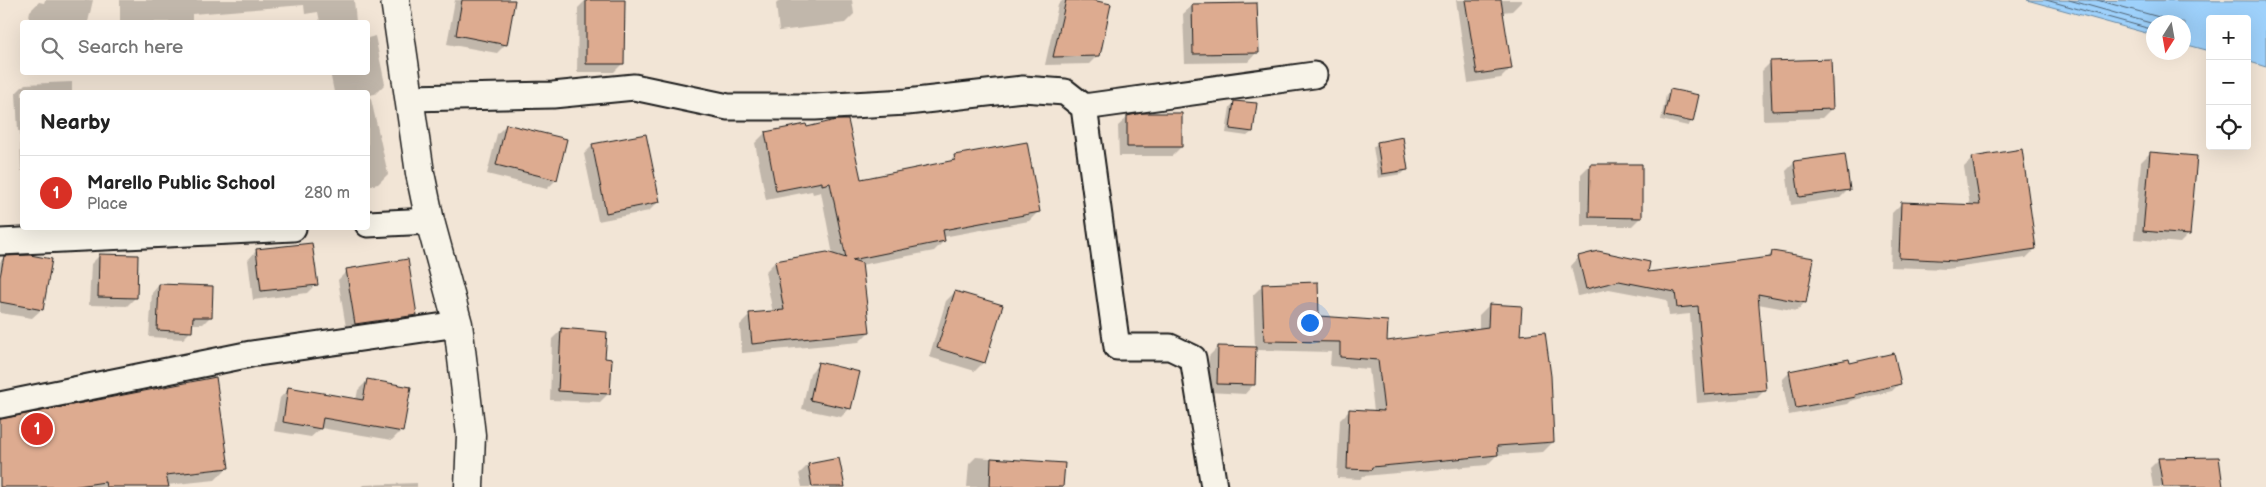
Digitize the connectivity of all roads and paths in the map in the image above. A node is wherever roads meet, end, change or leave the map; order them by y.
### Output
1 (395, 0) edge
2 (1314, 75) dead end
3 (409, 98) junction
4 (1084, 106) junction
5 (430, 221) junction
6 (370, 224) edge
7 (251, 230) edge
8 (0, 242) edge
9 (458, 324) junction
10 (0, 405) edge
11 (469, 487) edge
12 (1214, 487) edge

1 - 3 main road
2 - 4 street
3 - 4 street
3 - 5 main road
4 - 12 street
5 - 6 street
5 - 9 main road
7 - 8 street
9 - 10 street
9 - 11 main road

